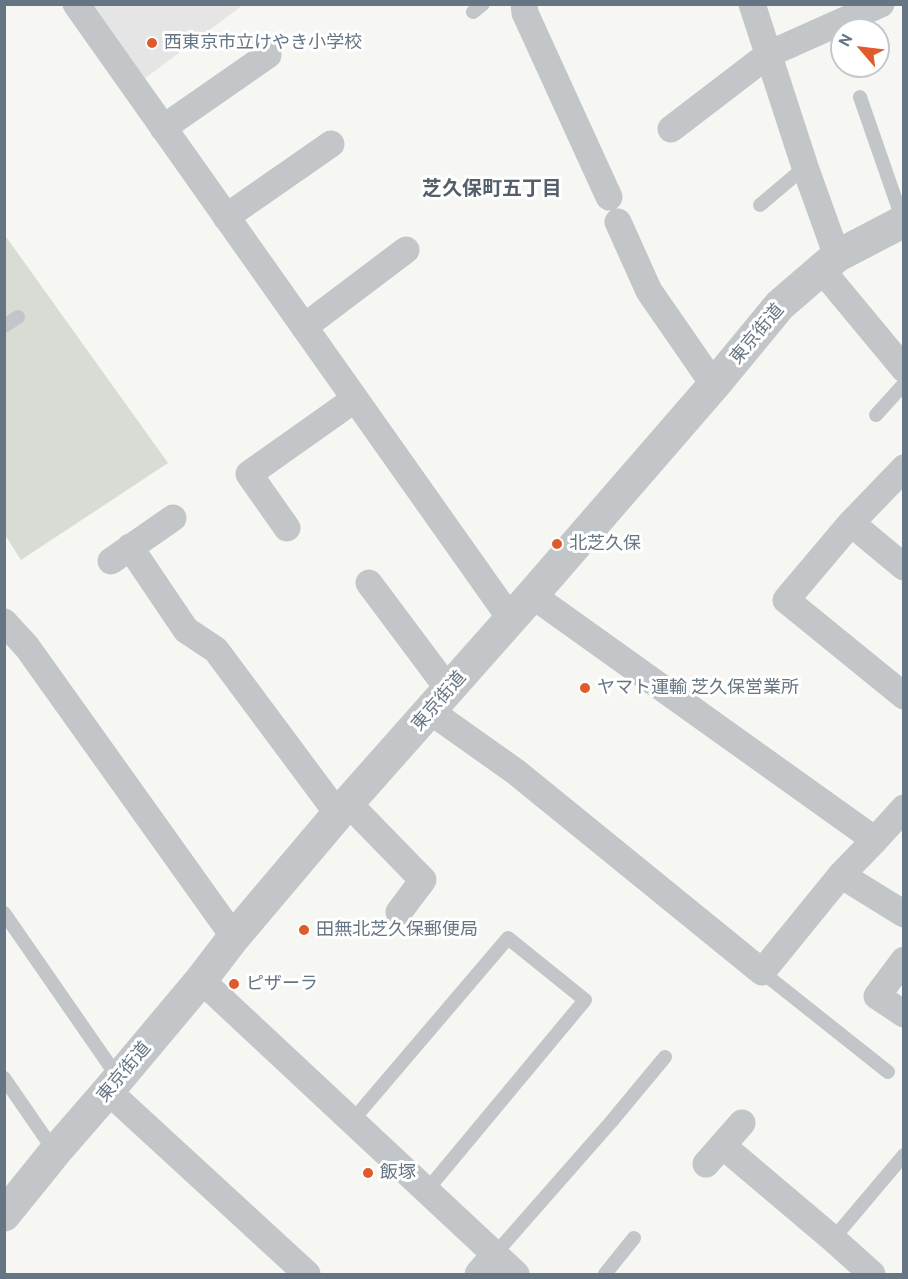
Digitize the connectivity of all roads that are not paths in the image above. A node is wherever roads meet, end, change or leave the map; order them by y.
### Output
1 (76, 4) edge
2 (524, 4) edge
3 (752, 4) edge
4 (881, 4) edge
5 (769, 54) junction
6 (268, 55) dead end
7 (860, 97) dead end
8 (164, 128) junction
9 (671, 129) dead end
10 (331, 144) dead end
11 (805, 167) junction
12 (760, 205) dead end
13 (226, 217) junction
14 (903, 221) edge
15 (406, 250) dead end
16 (829, 262) junction
17 (18, 316) dead end
18 (4, 326) edge
19 (304, 327) junction
20 (903, 369) edge
21 (903, 384) edge
22 (714, 385) junction
23 (355, 399) junction
24 (876, 415) dead end
25 (903, 468) edge
26 (173, 518) dead end
27 (851, 523) junction
28 (287, 528) dead end
29 (903, 567) edge
30 (369, 583) dead end
31 (521, 607) junction
32 (4, 622) edge
33 (903, 696) edge
34 (440, 700) junction
35 (343, 808) junction
36 (903, 808) edge
37 (875, 840) junction
38 (840, 875) junction
39 (399, 912) dead end
40 (4, 913) edge
41 (903, 914) edge
42 (234, 937) junction
43 (903, 960) edge
44 (762, 972) junction
45 (201, 980) junction
46 (903, 1014) edge
47 (665, 1057) dead end
48 (888, 1072) dead end
49 (4, 1078) edge
50 (113, 1085) junction
51 (351, 1121) junction
52 (742, 1123) dead end
53 (55, 1152) junction
54 (903, 1155) edge
55 (427, 1190) junction
56 (4, 1215) edge
57 (634, 1238) dead end
58 (833, 1239) junction
59 (487, 1264) edge
60 (307, 1275) edge
61 (516, 1275) edge
62 (605, 1275) edge
63 (872, 1275) edge

1 - 8 street
2 - 22 street
3 - 5 street
4 - 5 street
5 - 9 street
5 - 11 street
6 - 8 street
7 - 14 lane
8 - 13 street
10 - 13 street
11 - 12 lane
11 - 16 street
13 - 19 street
14 - 16 street, 東京街道
15 - 19 street
16 - 20 street
16 - 22 street, 東京街道
17 - 18 lane
19 - 23 street
21 - 24 lane
22 - 31 street, 東京街道
23 - 28 street
23 - 31 street
25 - 27 street
26 - 35 street
27 - 29 street
27 - 33 street
30 - 34 street
31 - 34 street, 東京街道
31 - 37 street
32 - 42 street
34 - 35 street, 東京街道
34 - 44 street
35 - 39 street
35 - 42 street, 東京街道
36 - 37 street
37 - 38 street
38 - 41 street
38 - 44 street
40 - 50 lane
42 - 45 street, 東京街道
43 - 46 street
44 - 48 lane
45 - 50 street, 東京街道
45 - 51 street
47 - 59 lane
49 - 53 lane
50 - 53 street, 東京街道
50 - 60 street
51 - 55 street
51 - 55 lane
52 - 58 street
53 - 56 street, 東京街道
54 - 58 lane
55 - 59 street
57 - 62 lane
58 - 63 street
59 - 61 street

